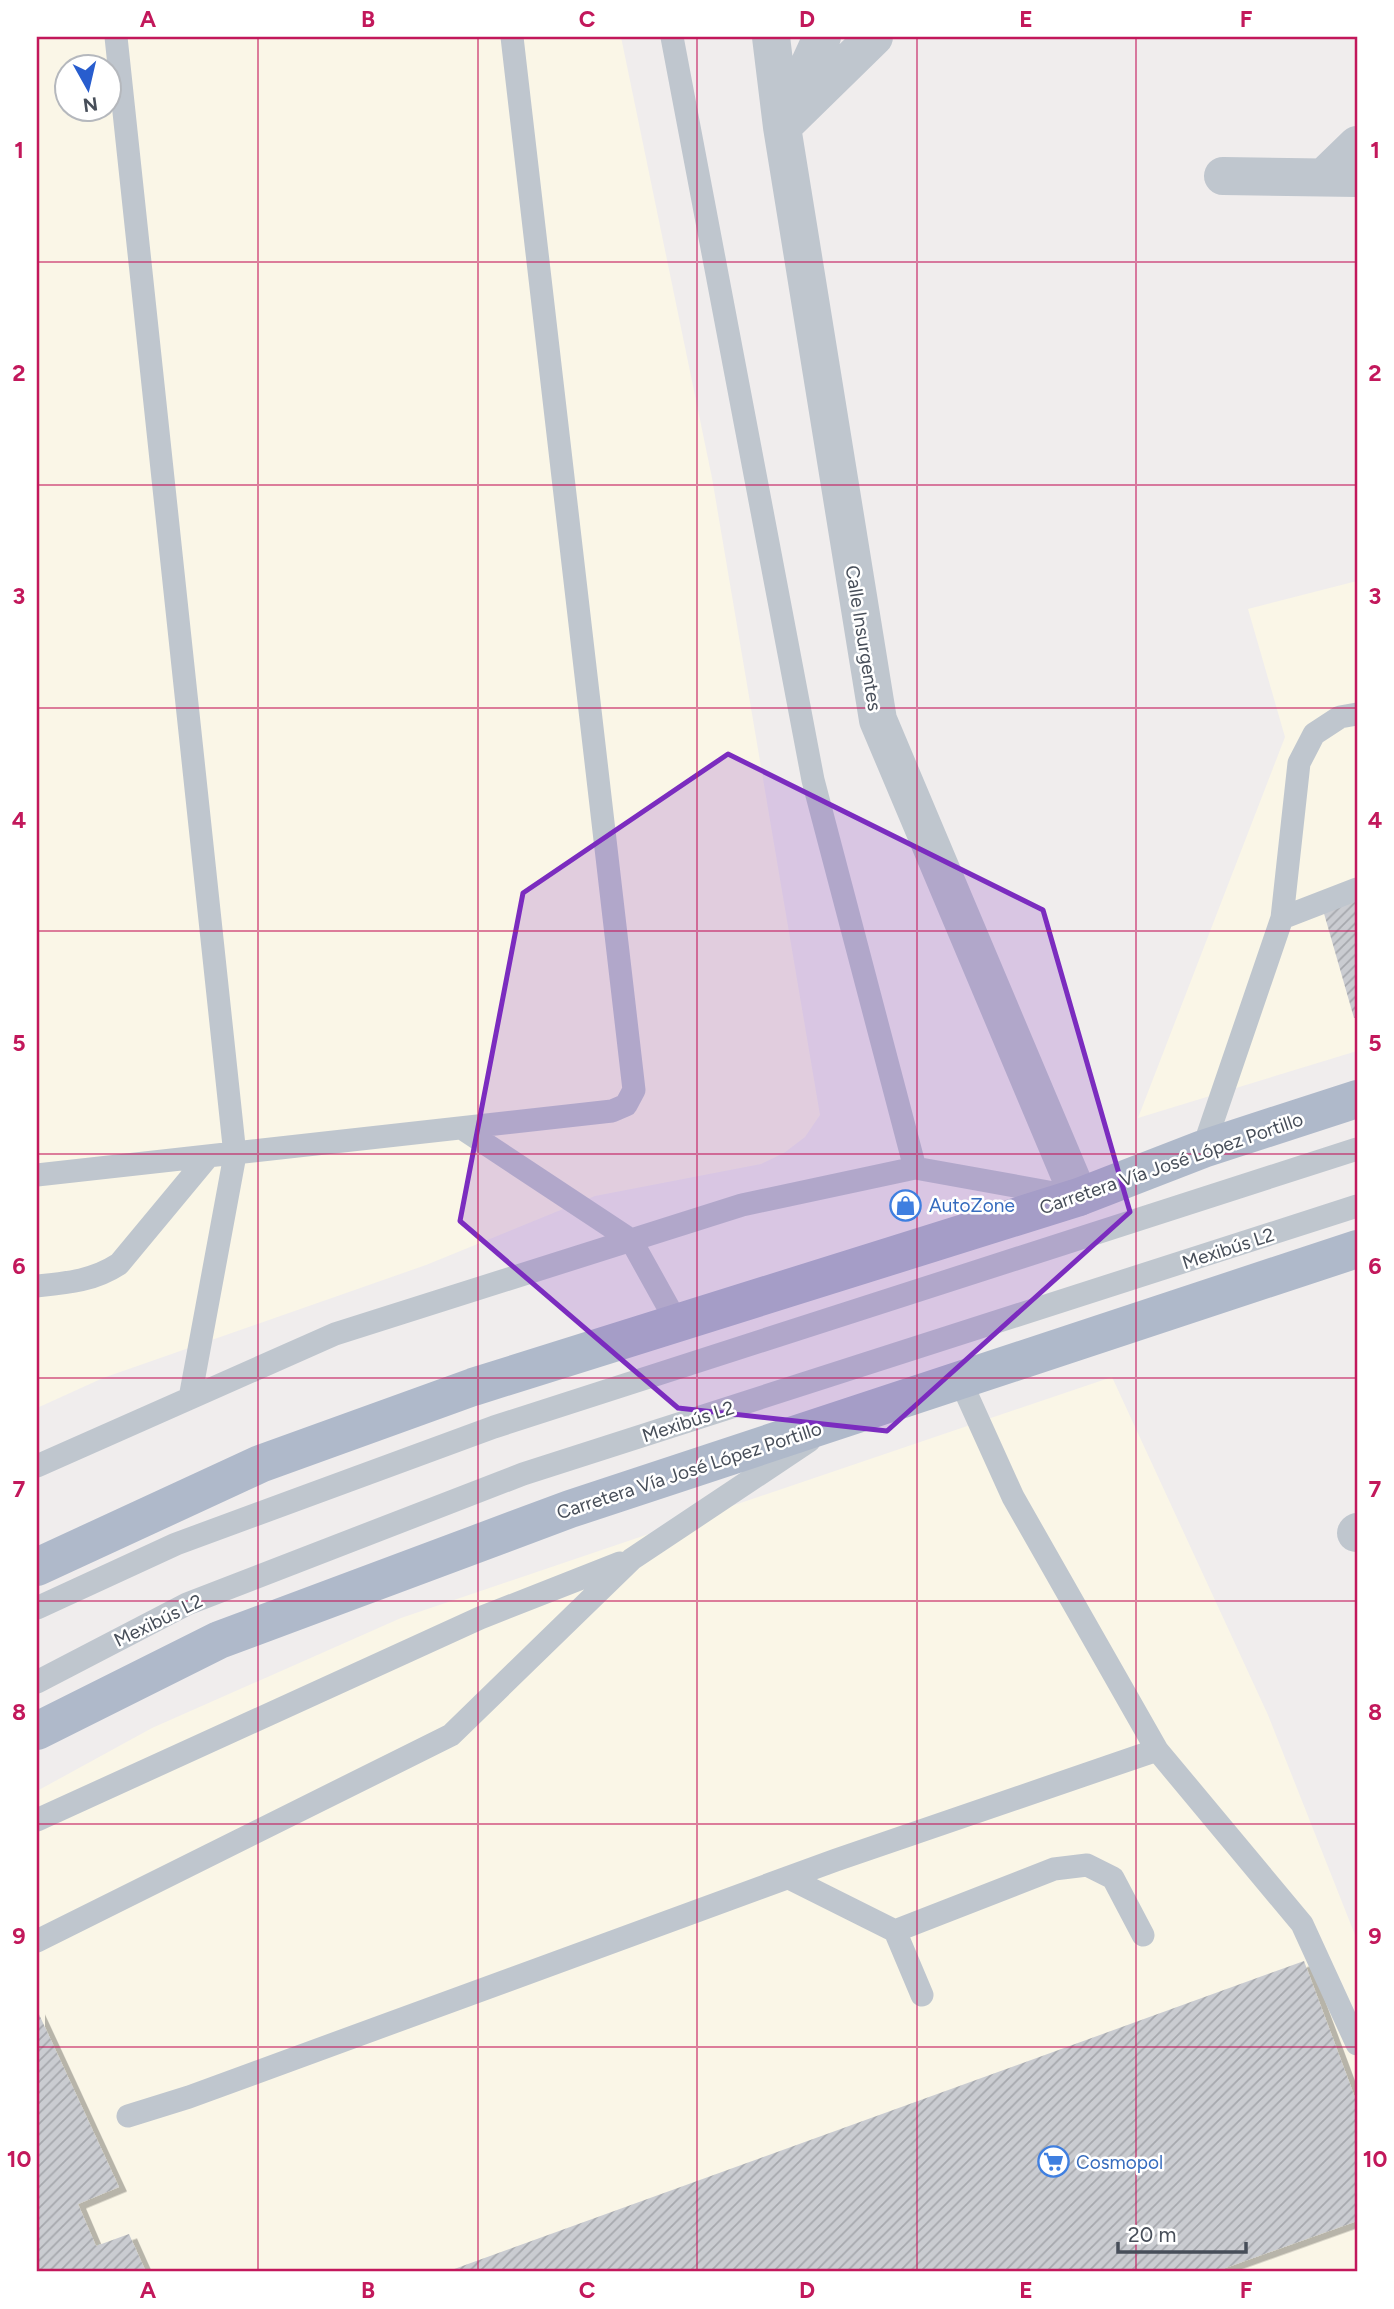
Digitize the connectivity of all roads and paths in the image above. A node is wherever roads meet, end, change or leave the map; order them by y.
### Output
1 (116, 37) edge
2 (512, 37) edge
3 (672, 37) edge
4 (771, 37) edge
5 (821, 37) edge
6 (874, 37) edge
7 (782, 127) junction
8 (1357, 145) edge
9 (1223, 176) dead end
10 (1341, 178) edge
11 (1357, 714) edge
12 (1357, 889) edge
13 (1282, 918) junction
14 (1357, 1099) edge
15 (463, 1129) junction
16 (1203, 1149) junction
17 (1357, 1149) edge
18 (235, 1155) junction
19 (207, 1158) junction
20 (915, 1168) junction
21 (37, 1175) edge
22 (1079, 1197) junction
23 (1357, 1206) edge
24 (631, 1240) junction
25 (1357, 1249) edge
26 (37, 1286) edge
27 (676, 1321) junction
28 (961, 1382) junction
29 (190, 1398) junction
30 (844, 1419) junction
31 (37, 1466) edge
32 (632, 1559) junction
33 (37, 1567) edge
34 (37, 1608) edge
35 (37, 1682) edge
36 (37, 1731) edge
37 (1157, 1750) junction
38 (40, 1822) edge
39 (789, 1878) junction
40 (895, 1931) junction
41 (1143, 1935) dead end
42 (37, 1941) edge
43 (922, 1995) dead end
44 (1357, 2044) edge
45 (128, 2116) dead end

1 - 18 lane
2 - 15 lane
3 - 20 lane
4 - 7 street, Calle Insurgentes
5 - 7 street
6 - 7 street
7 - 22 street, Calle Insurgentes
8 - 10 street
9 - 10 street
11 - 13 lane
12 - 13 lane
13 - 16 lane
14 - 16 main road, Carretera Vía José López Portillo
15 - 18 lane
15 - 24 lane
16 - 22 main road, Carretera Vía José López Portillo
17 - 34 lane
18 - 19 lane
18 - 29 lane
19 - 21 lane
19 - 26 lane
20 - 22 lane
20 - 24 lane
22 - 27 main road, Carretera Vía José López Portillo
23 - 35 lane, Mexibús L2
24 - 27 lane
24 - 29 lane
25 - 28 main road, Carretera Vía José López Portillo
27 - 33 main road, Carretera Vía José López Portillo
28 - 30 main road, Carretera Vía José López Portillo
28 - 37 lane
29 - 31 lane
30 - 32 lane
30 - 36 main road, Carretera Vía José López Portillo
32 - 38 lane
32 - 42 lane
37 - 39 lane
37 - 44 lane
39 - 40 lane
39 - 45 lane
40 - 41 lane
40 - 43 lane

